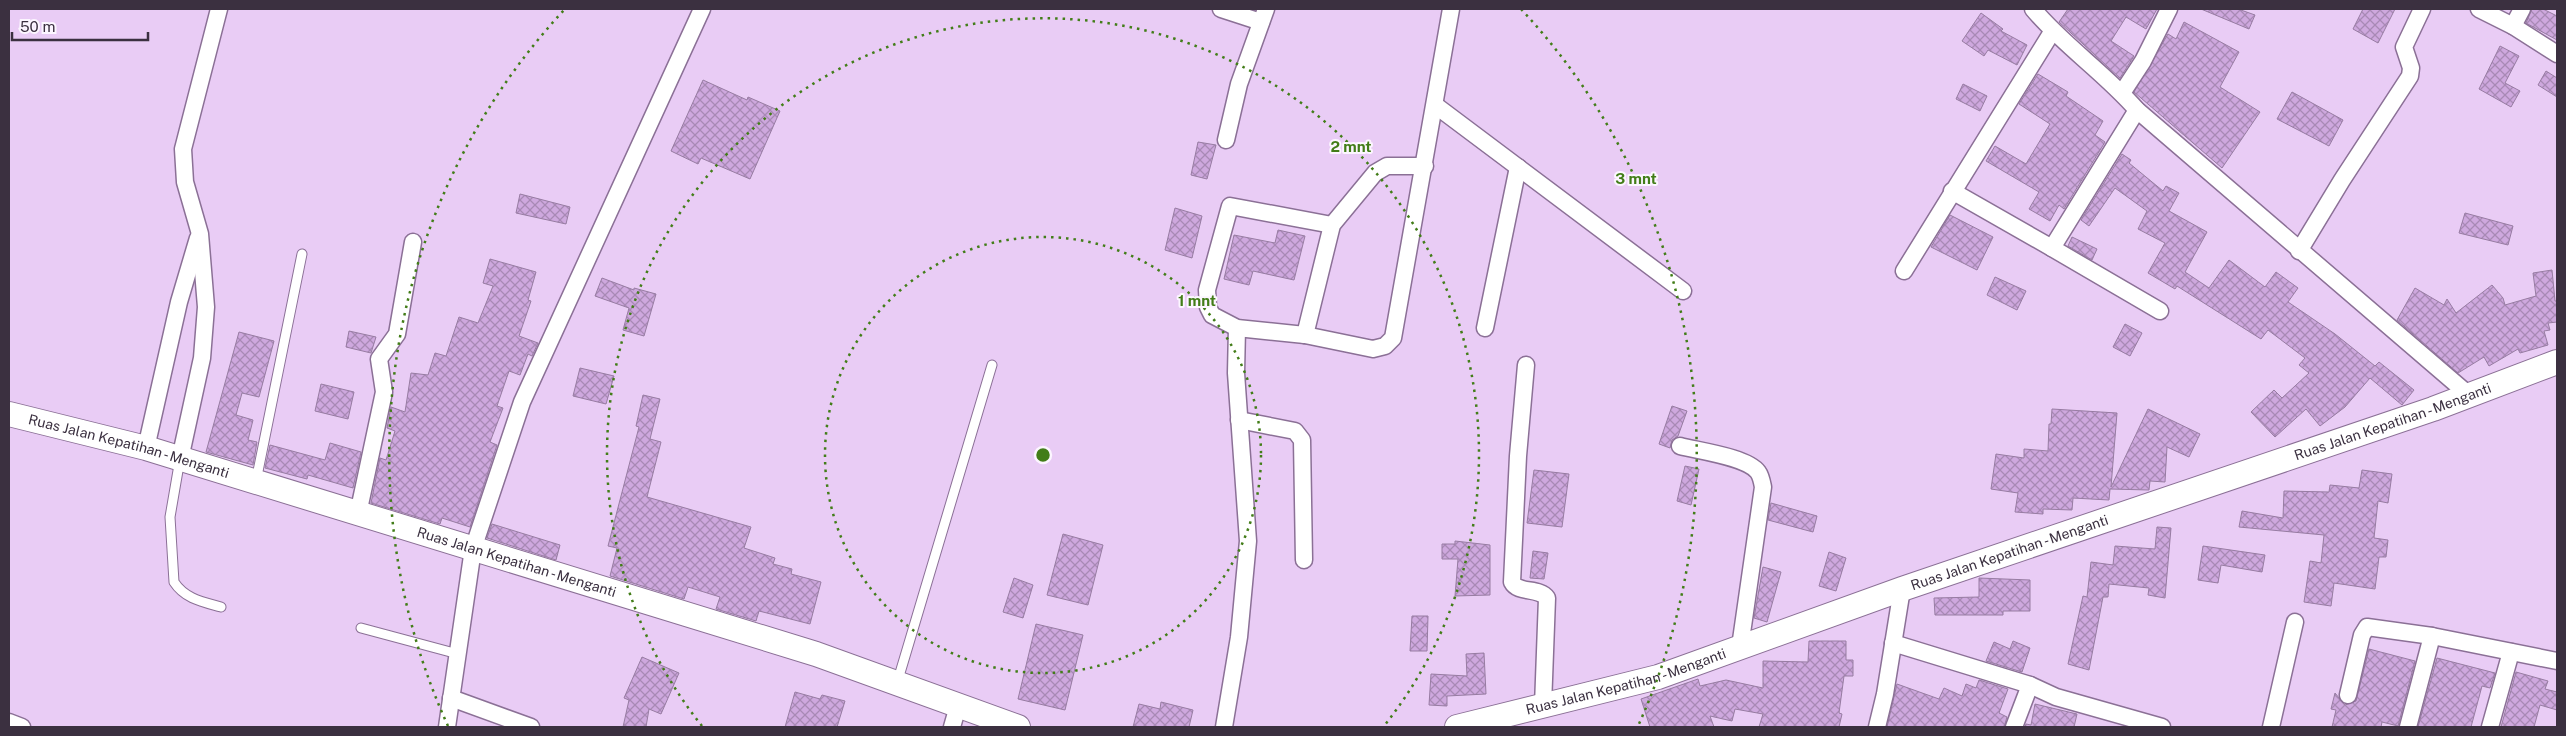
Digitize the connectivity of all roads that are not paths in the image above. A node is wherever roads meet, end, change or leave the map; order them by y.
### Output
1 (218, 9) edge
2 (702, 9) edge
3 (1221, 9) edge
4 (1451, 9) edge
5 (2033, 9) edge
6 (2169, 9) edge
7 (2422, 9) edge
8 (2479, 9) edge
9 (2522, 9) edge
10 (1264, 15) edge
11 (2513, 26) junction
12 (2052, 32) junction
13 (2557, 54) edge
14 (2122, 93) junction
15 (1435, 105) junction
16 (2137, 110) junction
17 (1226, 140) dead end
18 (1425, 166) junction
19 (1518, 167) junction
20 (1952, 191) junction
21 (1332, 225) junction
22 (200, 234) junction
23 (413, 242) dead end
24 (2052, 248) junction
25 (2299, 251) junction
26 (302, 254) dead end
27 (1904, 271) dead end
28 (1683, 291) dead end
29 (2160, 312) dead end
30 (1237, 328) junction
31 (1484, 328) dead end
32 (1305, 335) junction
33 (2557, 362) edge
34 (992, 365) dead end
35 (1526, 366) dead end
36 (2469, 394) junction
37 (9, 414) edge
38 (1239, 420) junction
39 (1680, 446) dead end
40 (146, 448) junction
41 (180, 459) junction
42 (256, 482) junction
43 (358, 514) junction
44 (473, 549) junction
45 (1304, 560) dead end
46 (1902, 589) junction
47 (221, 607) dead end
48 (2295, 622) dead end
49 (362, 628) dead end
50 (2432, 636) junction
51 (1893, 643) junction
52 (1740, 647) junction
53 (2511, 652) junction
54 (458, 654) junction
55 (2557, 661) edge
56 (897, 684) junction
57 (2030, 685) junction
58 (2348, 695) dead end
59 (451, 698) junction
60 (1543, 706) junction
61 (955, 716) edge
62 (9, 722) edge
63 (22, 727) edge
64 (447, 727) edge
65 (532, 727) edge
66 (1018, 727) edge
67 (1224, 727) edge
68 (1457, 727) edge
69 (1876, 727) edge
70 (2014, 727) edge
71 (2162, 727) edge
72 (2271, 727) edge
73 (2408, 727) edge
74 (2490, 727) edge

1 - 22 street
2 - 44 street
3 - 10 street
4 - 15 street
5 - 12 street
6 - 14 street
7 - 25 street
8 - 11 street
9 - 11 street
10 - 17 street
11 - 13 street
12 - 14 street
12 - 20 street
14 - 16 street
15 - 18 street
15 - 19 street
16 - 24 street
16 - 25 street
18 - 21 street
18 - 32 street
19 - 28 street
19 - 31 street
20 - 24 street
20 - 27 street
21 - 30 street
21 - 32 street
22 - 40 street
22 - 41 street
23 - 43 street
24 - 29 street
25 - 36 street
26 - 42 lane
30 - 32 street
30 - 38 street
33 - 36 main road, Ruas Jalan Kepatihan - Menganti
34 - 56 lane
35 - 60 street
36 - 46 main road, Ruas Jalan Kepatihan - Menganti
37 - 40 main road, Ruas Jalan Kepatihan - Menganti
38 - 45 street
38 - 67 street
39 - 52 street
40 - 41 main road, Ruas Jalan Kepatihan - Menganti
41 - 42 main road, Ruas Jalan Kepatihan - Menganti
41 - 47 lane
42 - 43 main road, Ruas Jalan Kepatihan - Menganti
43 - 44 main road, Ruas Jalan Kepatihan - Menganti
44 - 54 street
44 - 56 main road, Ruas Jalan Kepatihan - Menganti
46 - 51 street
46 - 52 main road, Ruas Jalan Kepatihan - Menganti
48 - 72 street
49 - 54 lane
50 - 53 street
50 - 58 street
50 - 73 street
51 - 57 street
51 - 69 street
52 - 60 main road, Ruas Jalan Kepatihan - Menganti
53 - 55 street
53 - 74 street
54 - 59 street
56 - 61 main road, Ruas Jalan Kepatihan - Menganti
57 - 70 street
57 - 71 street
59 - 64 street
59 - 65 street
60 - 68 main road, Ruas Jalan Kepatihan - Menganti
61 - 66 main road, Ruas Jalan Kepatihan - Menganti
62 - 63 street

